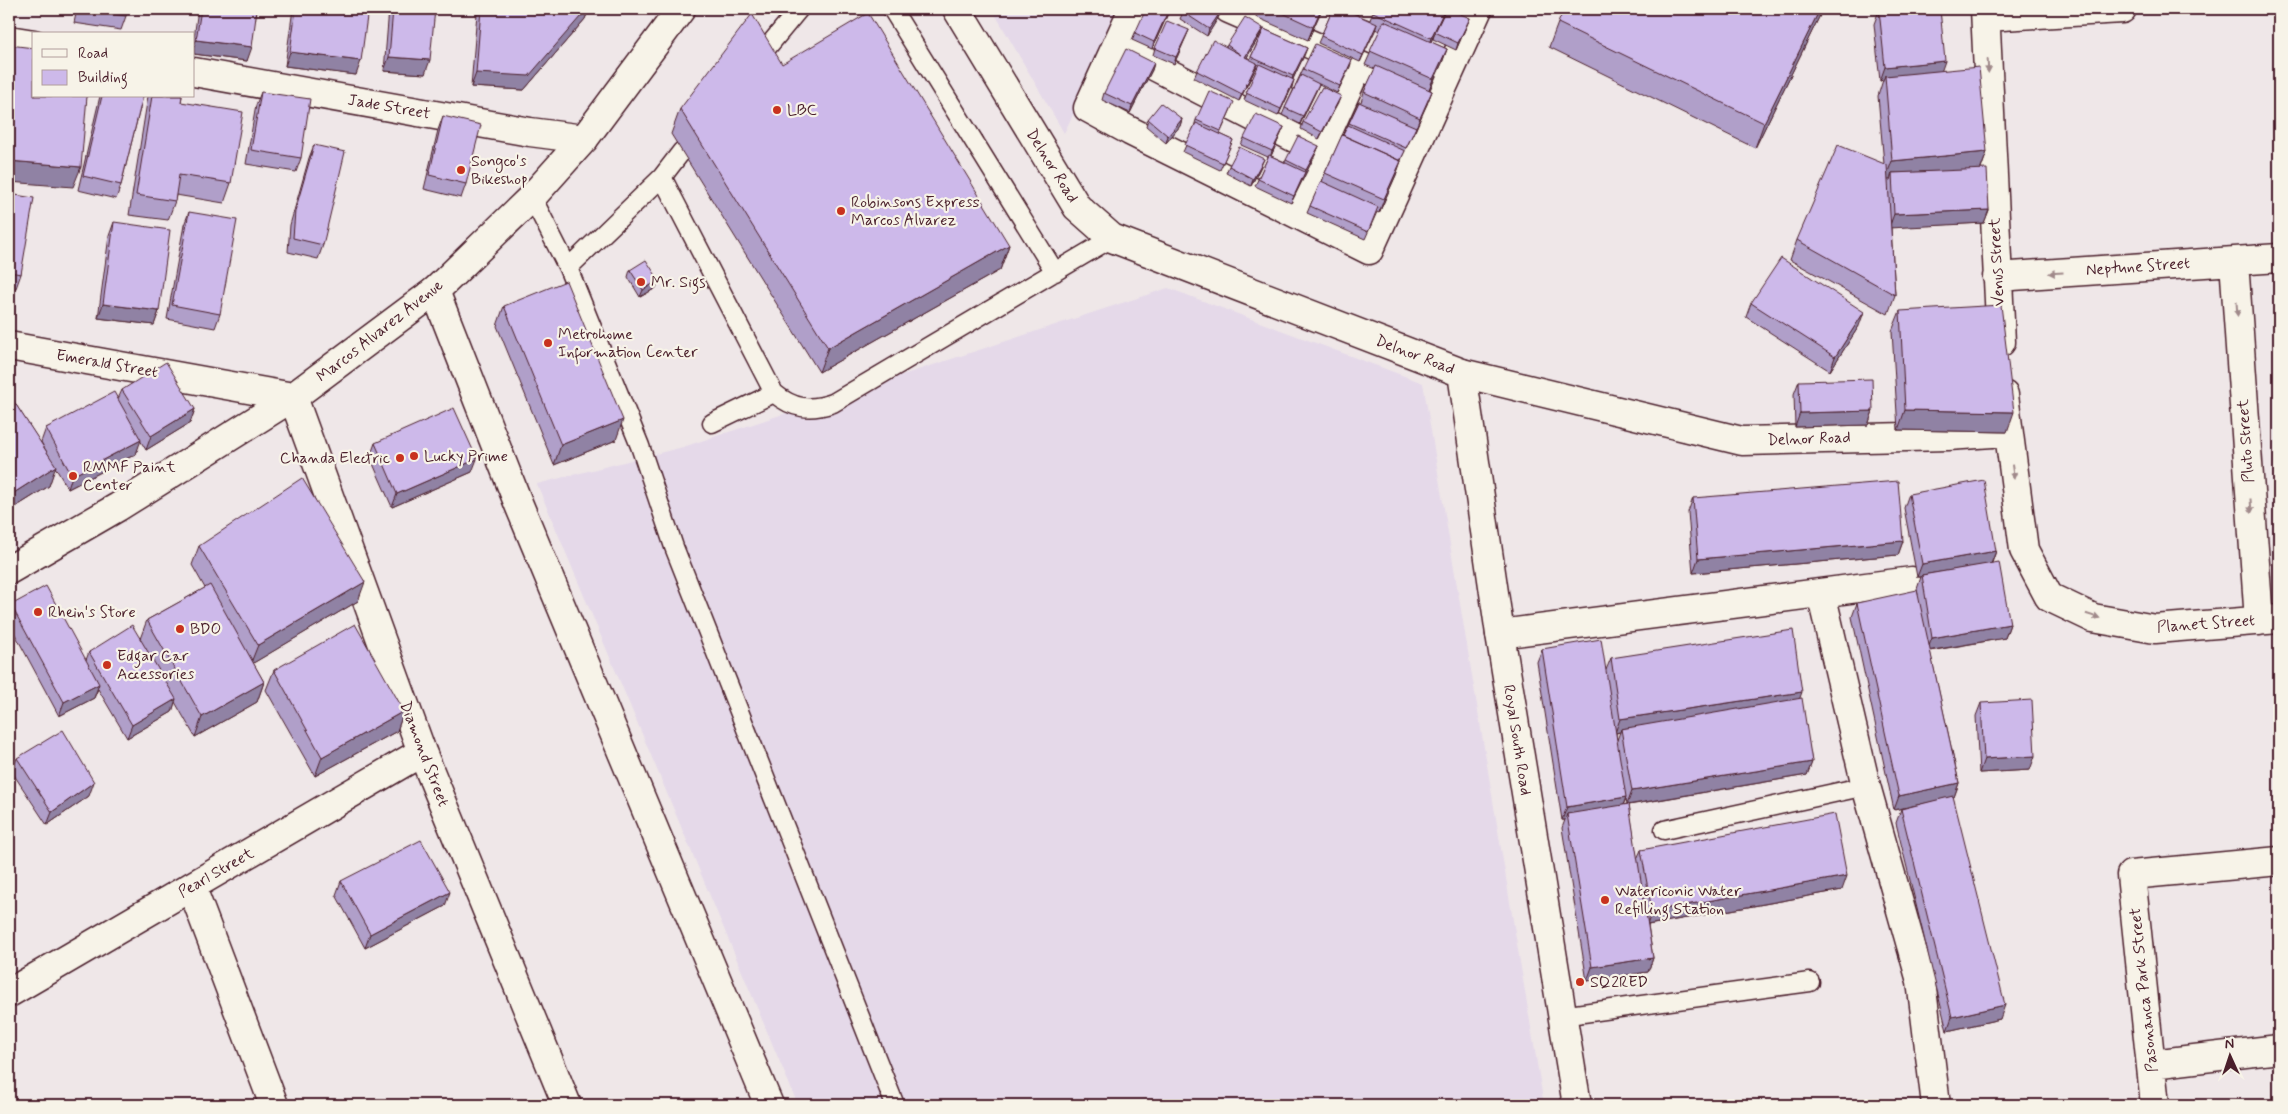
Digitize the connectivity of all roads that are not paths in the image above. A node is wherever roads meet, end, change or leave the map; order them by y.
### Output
1 (681, 9) edge
2 (798, 9) edge
3 (892, 9) edge
4 (957, 9) edge
5 (1133, 9) edge
6 (1229, 9) edge
7 (2122, 9) edge
8 (1470, 11) edge
9 (1985, 13) edge
10 (9, 40) edge
11 (32, 44) edge
12 (1116, 46) junction
13 (756, 61) edge
14 (1358, 65) junction
15 (195, 72) edge
16 (1437, 100) junction
17 (584, 139) junction
18 (682, 151) dead end
19 (1320, 151) junction
20 (662, 177) junction
21 (532, 197) junction
22 (1292, 212) junction
23 (1112, 238) junction
24 (2279, 258) edge
25 (2234, 261) junction
26 (568, 268) junction
27 (1055, 272) junction
28 (1997, 277) junction
29 (435, 291) junction
30 (9, 346) edge
31 (1462, 373) junction
32 (774, 393) junction
33 (293, 397) junction
34 (712, 423) dead end
35 (2007, 432) junction
36 (9, 570) edge
37 (1912, 581) dead end
38 (1822, 593) junction
39 (2049, 597) joint
40 (2269, 620) edge
41 (1500, 634) junction
42 (422, 752) junction
43 (1866, 786) junction
44 (1664, 830) dead end
45 (2279, 861) edge
46 (192, 888) junction
47 (1810, 982) dead end
48 (9, 994) edge
49 (1561, 1016) junction
50 (2279, 1049) edge
51 (2152, 1064) junction
52 (274, 1105) edge
53 (567, 1105) edge
54 (770, 1105) edge
55 (895, 1105) edge
56 (1577, 1105) edge
57 (1936, 1105) edge
58 (2155, 1105) edge

1 - 17 street, Marcos Alvarez Avenue
2 - 13 lane
3 - 27 lane
4 - 23 street, Delnor Road
5 - 12 street
6 - 14 street
7 - 9 street
8 - 16 street
9 -> 28 street, Venus Street
10 - 11 street
12 - 19 street
12 - 22 street
14 - 16 street
14 - 19 street
15 - 17 street, Jade Street
16 - 22 street
17 - 21 street, Marcos Alvarez Avenue
18 - 20 lane
19 - 22 street
20 - 26 lane
20 - 32 lane
21 - 26 lane
21 - 29 street, Marcos Alvarez Avenue
23 - 27 lane
23 - 31 street, Delnor Road
24 - 25 street, Neptune Street
25 -> 28 street, Neptune Street
25 -> 40 street, Pluto Street
26 - 55 lane
27 - 32 lane
28 - 35 street, Venus Street
29 - 33 street, Marcos Alvarez Avenue
29 - 54 street
30 - 33 street, Emerald Street
31 - 35 street, Delnor Road
31 - 41 street, Royal South Road
32 - 34 lane
33 - 36 street, Marcos Alvarez Avenue
33 - 42 street, Diamond Street
35 -> 39 street, Venus Street
37 - 38 street
38 - 41 street
38 - 43 street
39 -> 40 street, Planet Street
41 - 49 street, Royal South Road
42 - 46 street, Pearl Street
42 - 53 street, Diamond Street
43 - 44 lane
43 - 57 street
45 - 51 street, Pasonanca Park Street
46 - 48 street, Pearl Street
46 - 52 street
47 - 49 lane
49 - 56 street, Royal South Road
50 - 51 street
51 - 58 street, Pasonanca Park Street

